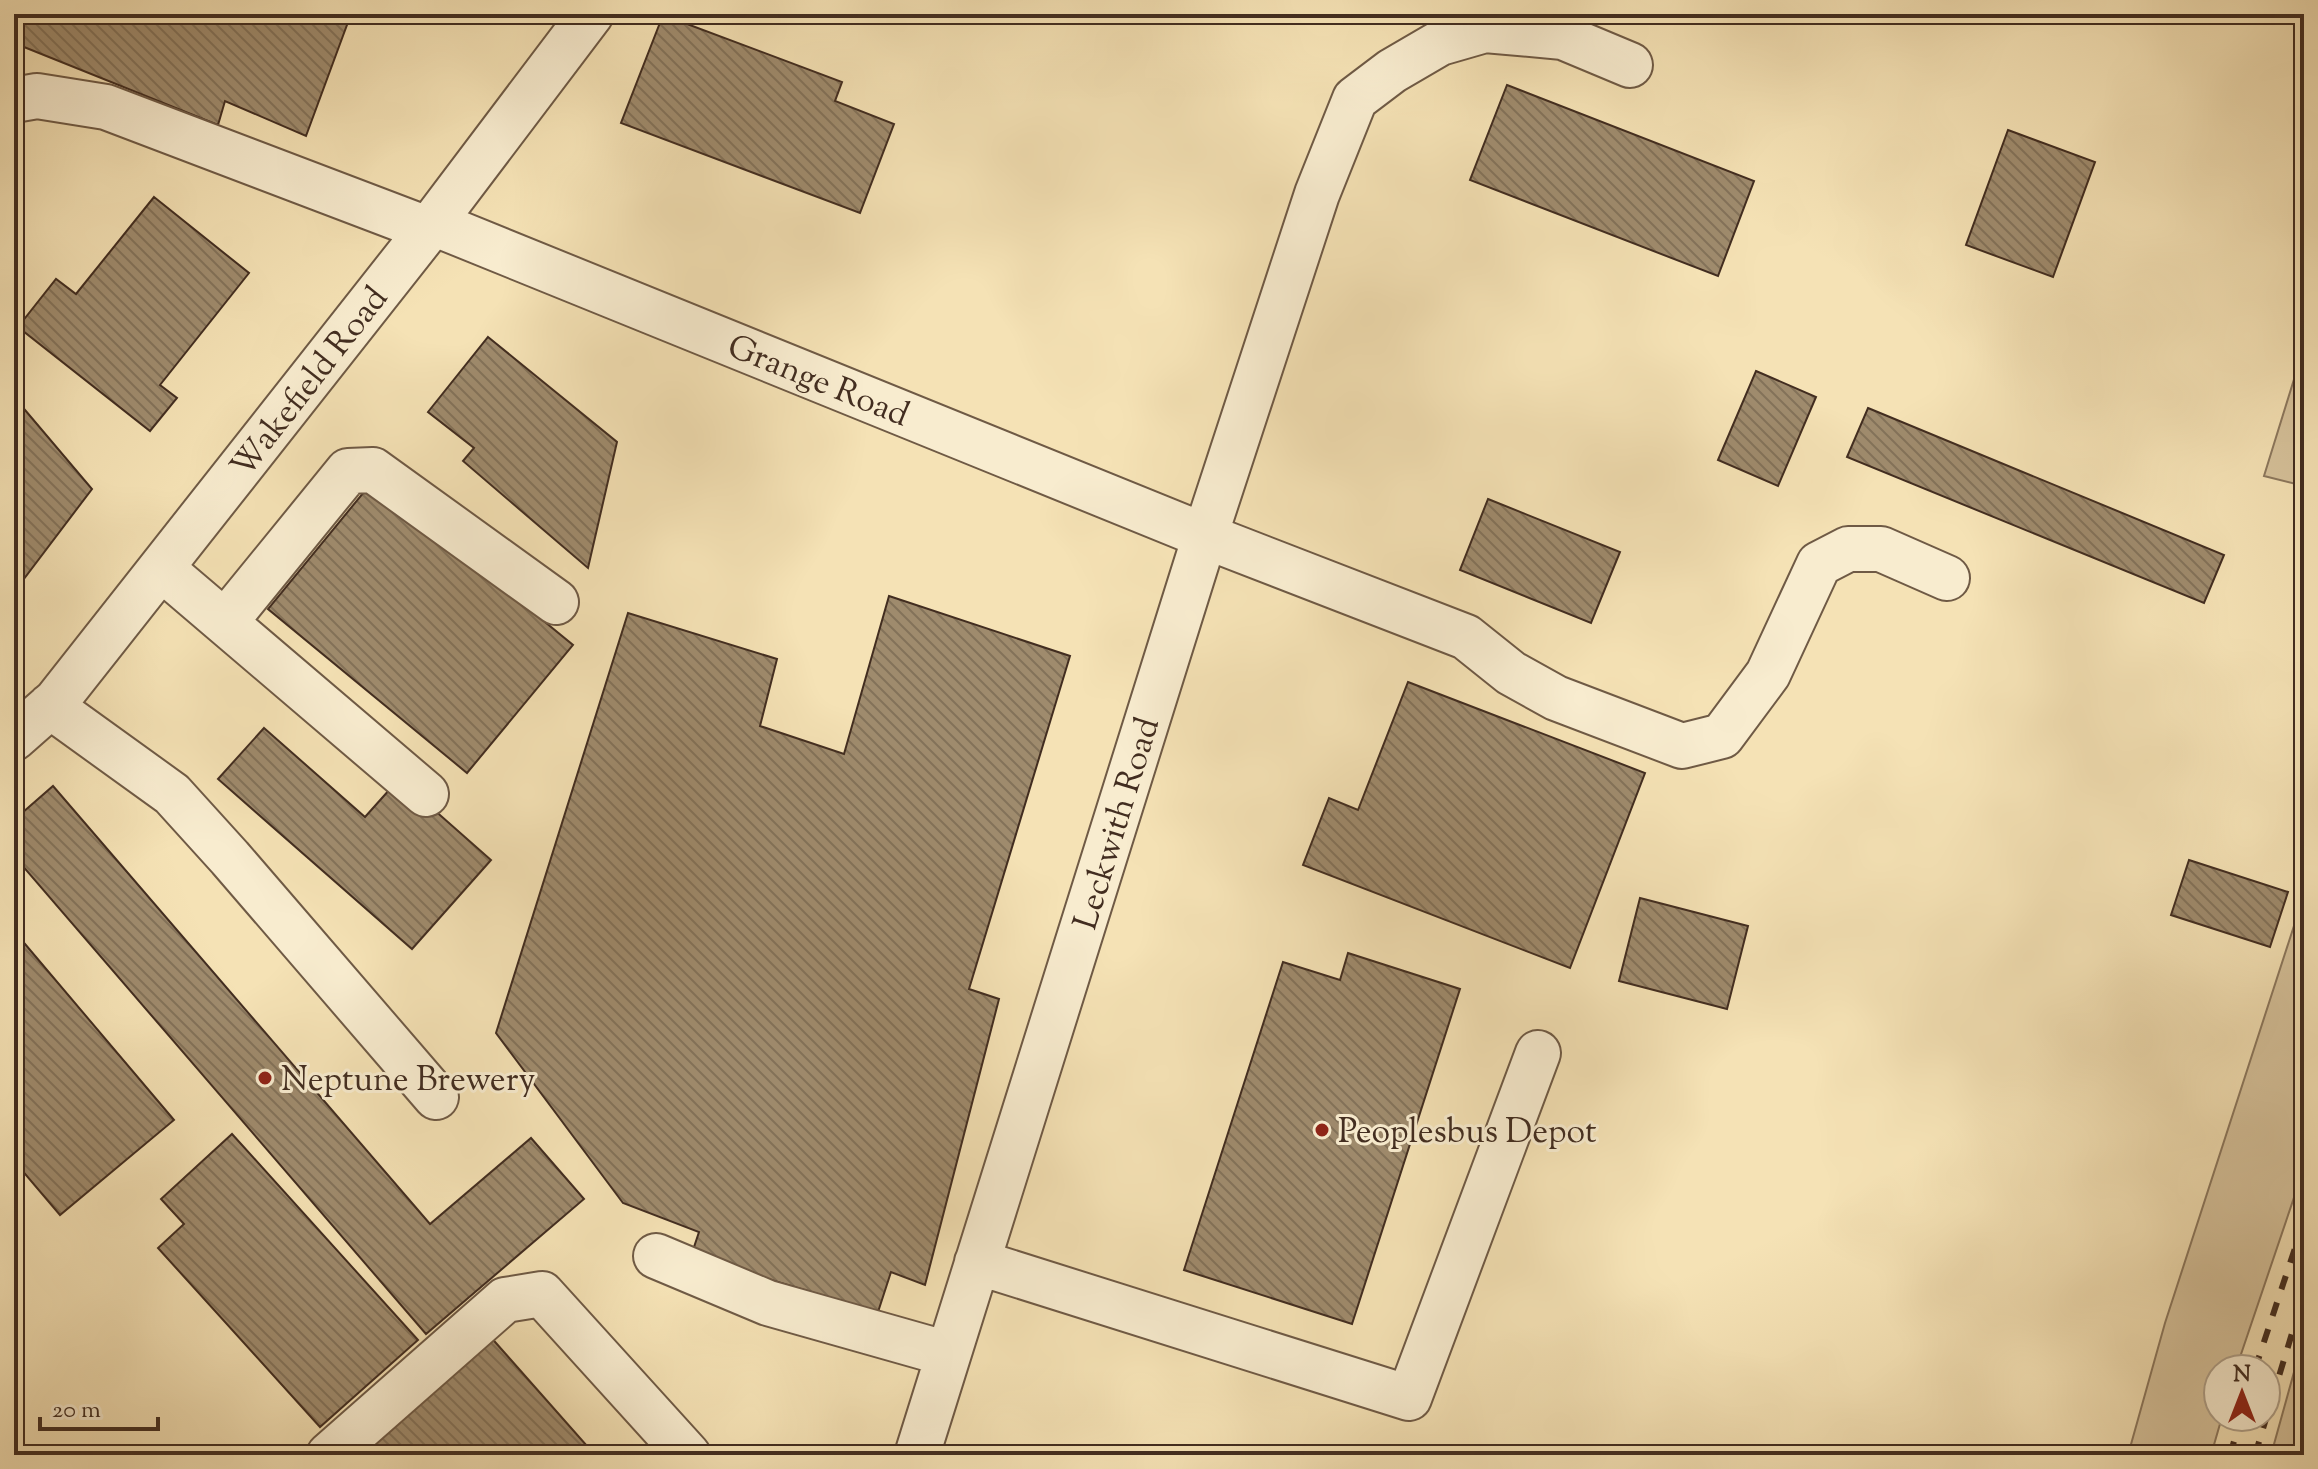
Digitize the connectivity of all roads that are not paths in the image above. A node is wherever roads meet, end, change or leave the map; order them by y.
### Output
1 (591, 14) edge
2 (1630, 65) dead end
3 (14, 100) edge
4 (430, 226) junction
5 (1205, 536) junction
6 (161, 568) junction
7 (1947, 578) dead end
8 (556, 602) dead end
9 (225, 622) junction
10 (50, 706) junction
11 (14, 738) edge
12 (426, 794) dead end
13 (1538, 1053) dead end
14 (436, 1097) dead end
15 (656, 1256) dead end
16 (977, 1262) junction
17 (948, 1354) junction
18 (329, 1455) edge
19 (688, 1455) edge
20 (917, 1455) edge

1 - 4 street, Wakefield Road
2 - 5 street, Leckwith Road
3 - 4 street, Grange Road
4 - 5 street, Grange Road
4 - 6 street, Wakefield Road
5 - 7 street, Grange Road
5 - 16 street, Leckwith Road
6 - 9 street
6 - 10 street, Wakefield Road
8 - 9 street
9 - 12 street
10 - 11 street, Wakefield Road
10 - 14 street
13 - 16 street
15 - 17 street
16 - 17 street, Leckwith Road
17 - 20 street, Leckwith Road
18 - 19 street

